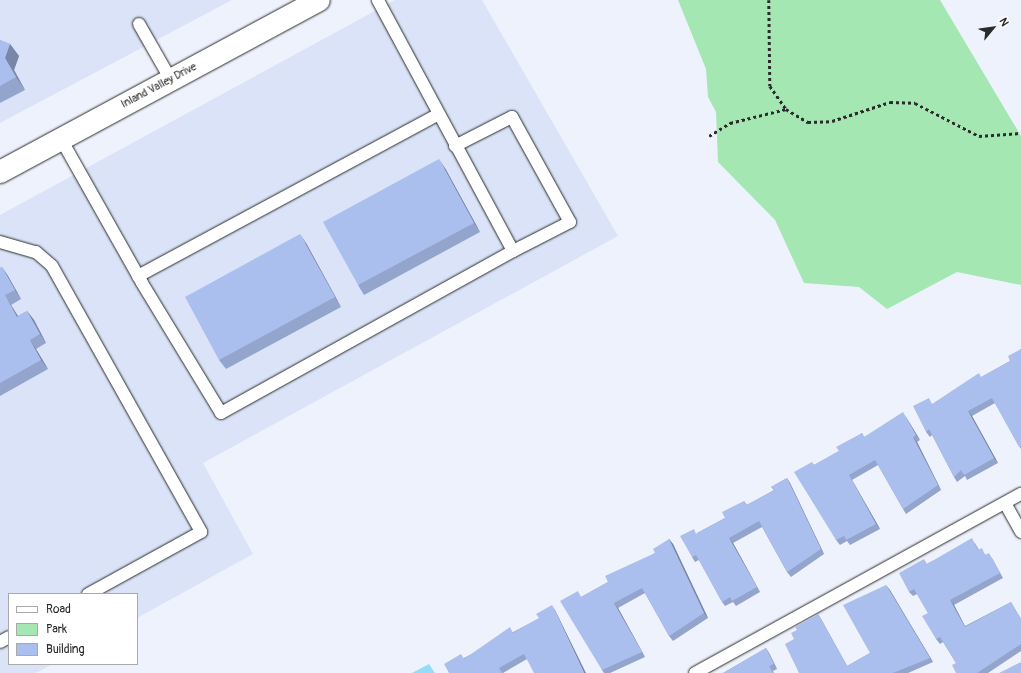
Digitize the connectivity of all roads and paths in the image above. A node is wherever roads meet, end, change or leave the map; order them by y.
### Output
1 (319, 0) edge
2 (378, 0) edge
3 (769, 0) edge
4 (139, 24) dead end
5 (171, 80) junction
6 (786, 109) junction
7 (437, 114) junction
8 (1021, 133) edge
9 (709, 136) dead end
10 (61, 139) junction
11 (454, 146) junction
12 (0, 172) edge
13 (0, 242) edge
14 (513, 251) junction
15 (138, 276) junction
16 (1021, 494) edge
17 (1005, 503) junction
18 (1021, 532) edge
19 (90, 593) edge
20 (695, 673) edge

1 - 5 street, Inland Valley Drive
2 - 7 lane
3 - 6 path
4 - 5 lane
5 - 10 street, Inland Valley Drive
6 - 8 path
6 - 9 path
7 - 11 lane
7 - 15 lane
10 - 12 street, Inland Valley Drive
10 - 15 lane
11 - 14 lane
11 - 14 lane
13 - 19 lane
14 - 15 lane
16 - 17 lane
17 - 18 lane
17 - 20 lane

